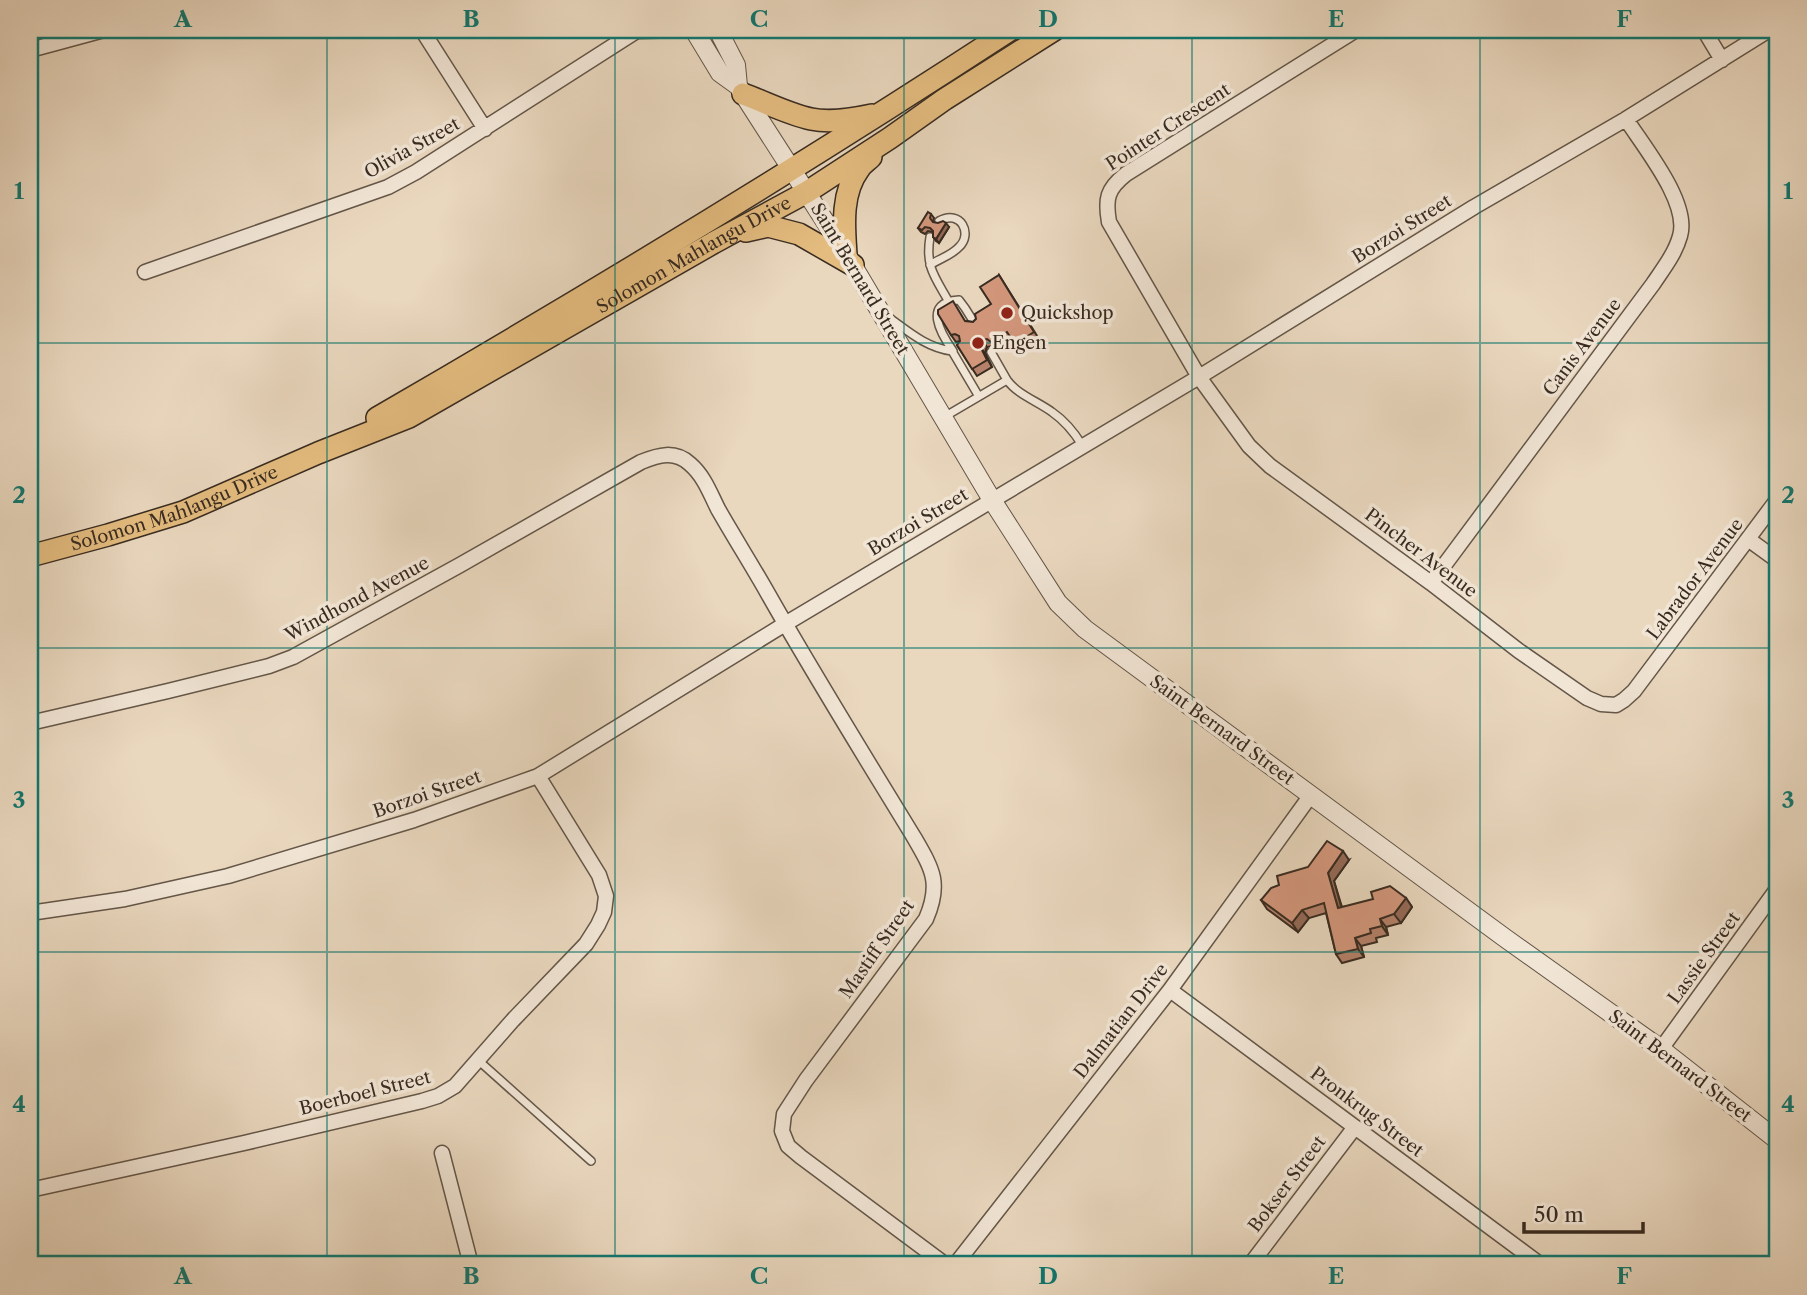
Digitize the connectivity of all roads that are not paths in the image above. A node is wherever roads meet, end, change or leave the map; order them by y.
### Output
1 (104, 30) edge
2 (422, 30) edge
3 (638, 30) edge
4 (681, 30) edge
5 (694, 30) edge
6 (718, 30) edge
7 (773, 30) edge
8 (804, 30) edge
9 (1010, 30) edge
10 (1054, 30) edge
11 (1356, 30) edge
12 (1704, 30) edge
13 (1769, 30) edge
14 (30, 50) edge
15 (1722, 60) junction
16 (740, 90) junction
17 (883, 113) junction
18 (1626, 119) junction
19 (485, 129) junction
20 (890, 138) junction
21 (791, 169) junction
22 (807, 192) junction
23 (939, 221) edge
24 (930, 237) edge
25 (713, 243) junction
26 (850, 260) junction
27 (930, 265) junction
28 (145, 272) dead end
29 (949, 302) junction
30 (881, 312) junction
31 (975, 324) edge
32 (956, 349) junction
33 (991, 352) edge
34 (1199, 377) junction
35 (1006, 380) junction
36 (978, 396) junction
37 (944, 418) junction
38 (1082, 445) junction
39 (318, 453) junction
40 (680, 457) joint
41 (992, 500) junction
42 (1777, 500) edge
43 (1748, 539) junction
44 (30, 556) edge
45 (1777, 560) edge
46 (1431, 583) junction
47 (785, 624) junction
48 (1643, 680) joint
49 (30, 723) edge
50 (538, 776) junction
51 (1311, 795) junction
52 (1777, 889) edge
53 (30, 913) edge
54 (1170, 990) junction
55 (1661, 1049) junction
56 (479, 1061) junction
57 (1355, 1127) junction
58 (1777, 1140) edge
59 (442, 1153) dead end
60 (591, 1160) dead end
61 (30, 1190) edge
62 (1536, 1264) edge
63 (471, 1265) edge
64 (946, 1265) edge
65 (955, 1265) edge
66 (1250, 1265) edge

1 - 14 street
2 - 19 street
3 - 4 street, Olivia Street
3 - 19 street, Olivia Street
5 - 16 street
6 - 16 street
7 - 8 lane
9 - 17 main road, Solomon Mahlangu Drive
10 - 20 main road, Solomon Mahlangu Drive
11 - 34 street, Pointer Crescent
12 - 15 street
13 - 15 street, Borzoi Street
15 - 18 street, Borzoi Street
16 - 17 main road
16 - 21 street, Saint Bernard Street
17 - 21 main road, Solomon Mahlangu Drive
18 - 34 street, Borzoi Street
18 - 46 street, Canis Avenue
19 - 28 street, Olivia Street
20 - 22 main road, Solomon Mahlangu Drive
20 - 26 main road
21 - 22 street, Saint Bernard Street
21 - 39 main road, Solomon Mahlangu Drive
22 - 25 main road, Solomon Mahlangu Drive
22 - 26 street, Saint Bernard Street
23 - 27 lane
24 - 27 lane
25 - 26 main road
25 - 39 main road, Solomon Mahlangu Drive
26 - 30 street, Saint Bernard Street
27 - 29 lane
29 - 31 lane
29 - 32 lane
30 - 32 lane
30 - 37 street, Saint Bernard Street
32 - 36 lane
33 - 35 lane
34 - 38 street, Borzoi Street
34 - 46 street, Pincher Avenue
35 - 36 lane
35 - 38 lane
36 - 37 lane
37 - 41 street, Saint Bernard Street
38 - 41 street, Borzoi Street
39 - 44 main road, Solomon Mahlangu Drive
40 - 47 street, Mastiff Street
40 - 49 street, Windhond Avenue
41 - 47 street, Borzoi Street
41 - 51 street, Saint Bernard Street
42 - 43 street, Labrador Avenue
43 - 45 street
43 - 48 street, Labrador Avenue
46 - 48 street, Pincher Avenue
47 - 50 street, Borzoi Street
47 - 64 street, Mastiff Street
50 - 53 street, Borzoi Street
50 - 56 street, Boerboel Street
51 - 54 street, Dalmatian Drive
51 - 55 street, Saint Bernard Street
52 - 55 street, Lassie Street
54 - 57 street, Pronkrug Street
54 - 65 street, Dalmatian Drive
55 - 58 street, Saint Bernard Street
56 - 60 lane
56 - 61 street, Boerboel Street
57 - 62 street, Pronkrug Street
57 - 66 street, Bokser Street
59 - 63 street

